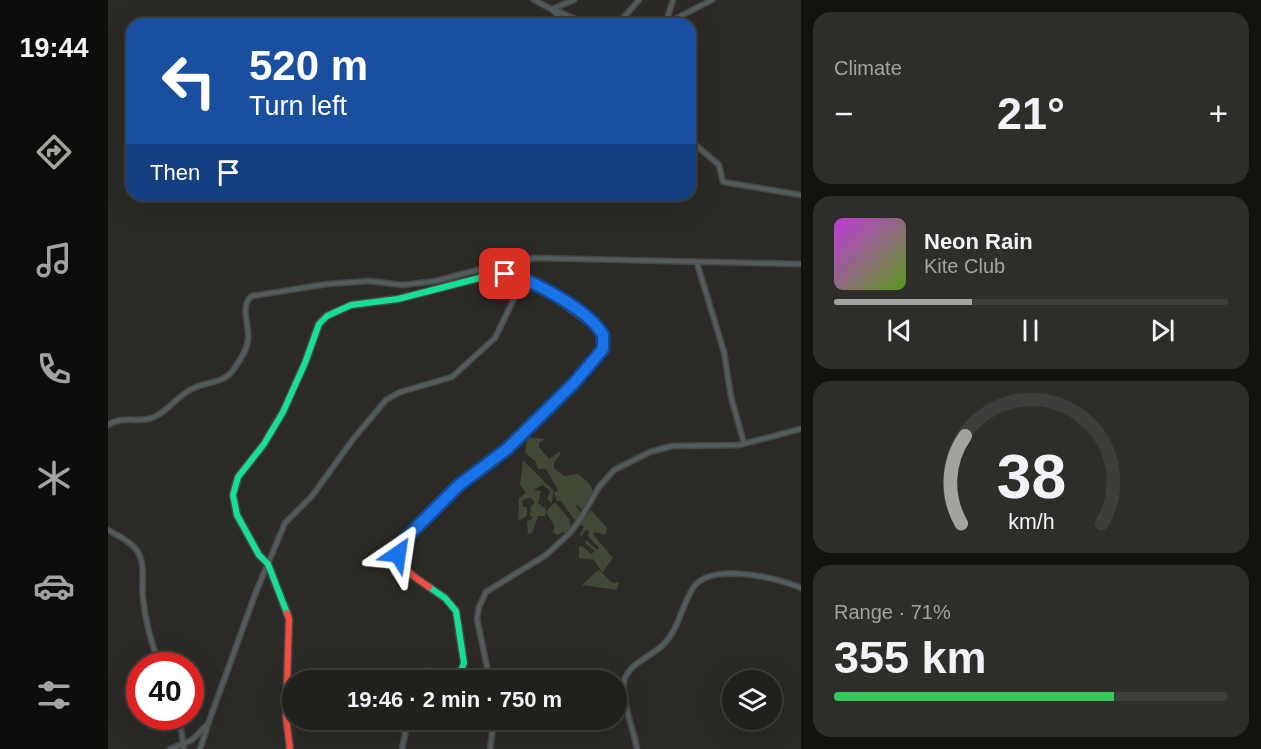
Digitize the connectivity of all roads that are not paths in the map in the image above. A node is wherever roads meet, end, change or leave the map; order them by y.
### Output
1 (534, 0) edge
2 (574, 0) edge
3 (639, 0) edge
4 (673, 0) edge
5 (712, 0) edge
6 (551, 9) junction
7 (561, 18) edge
8 (573, 18) edge
9 (623, 18) edge
10 (667, 18) edge
11 (677, 18) edge
12 (696, 145) edge
13 (801, 195) edge
14 (697, 263) junction
15 (801, 264) edge
16 (518, 277) junction
17 (108, 425) edge
18 (801, 429) edge
19 (744, 443) junction
20 (108, 530) edge
21 (268, 564) junction
22 (801, 588) edge
23 (156, 652) edge
24 (461, 670) edge
25 (488, 670) edge
26 (208, 724) junction
27 (181, 730) edge
28 (406, 730) edge
29 (493, 730) edge
30 (184, 747) edge
31 (170, 749) edge
32 (200, 749) edge
33 (290, 749) edge
34 (402, 749) edge
35 (490, 749) edge
36 (638, 749) edge

1 - 6 street
2 - 6 street
3 - 9 street
4 - 10 street
5 - 11 street
6 - 7 street
6 - 8 street
12 - 13 street
14 - 15 street
14 - 17 street
14 - 19 street
16 - 21 street
16 - 21 street
16 - 24 street
18 - 19 street
19 - 25 street
20 - 23 street
21 - 26 street
21 - 33 street
22 - 36 street
26 - 30 street
26 - 32 street
27 - 30 street
28 - 34 street
29 - 35 street
30 - 31 street

